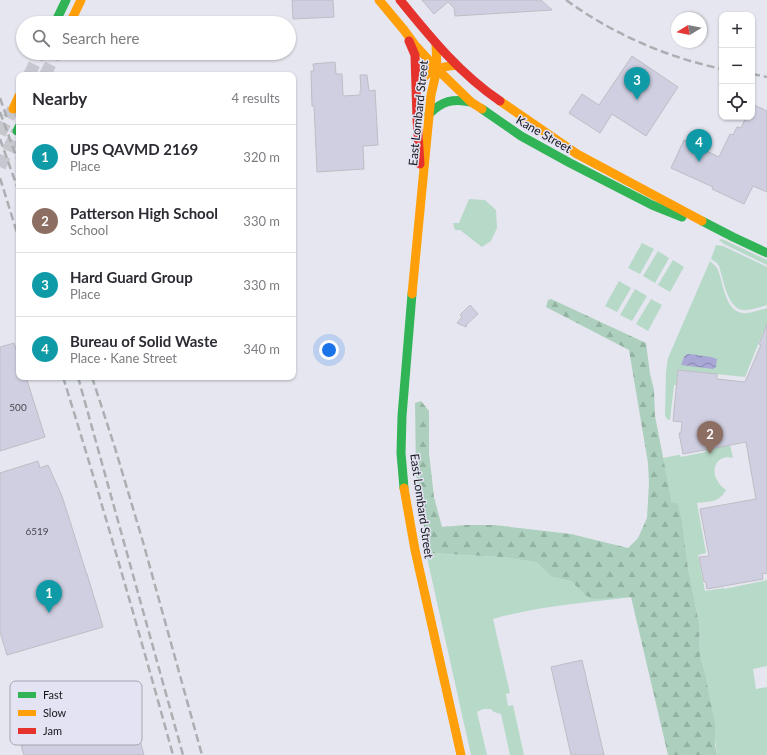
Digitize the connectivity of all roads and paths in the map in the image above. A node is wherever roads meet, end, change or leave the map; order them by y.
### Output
1 (66, 0) edge
2 (81, 0) edge
3 (379, 0) edge
4 (400, 0) edge
5 (58, 16) edge
6 (73, 16) edge
7 (404, 30) junction
8 (436, 44) junction
9 (456, 65) junction
10 (437, 69) junction
11 (417, 96) junction
12 (16, 102) edge
13 (471, 102) junction
14 (13, 109) tunnel mouth
15 (429, 114) junction
16 (423, 185) junction
17 (733, 238) junction
18 (767, 253) edge
19 (461, 755) edge

1 - 5 main road
2 - 6 main road
3 - 7 main road, Kane Street
4 - 8 main road, Kane Street
7 - 10 main road, Kane Street
7 - 11 main road
8 - 9 main road, Kane Street
8 - 10 main road, East Lombard Street
9 - 10 main road
9 - 17 main road, Kane Street
10 - 11 main road
10 - 13 main road, Kane Street
10 - 15 main road, East Lombard Street
11 - 16 main road, East Lombard Street
12 - 14 main road
13 - 15 main road
13 - 17 main road, Kane Street
15 - 16 main road, East Lombard Street
16 - 19 main road, East Lombard Street
17 - 18 main road, Kane Street

